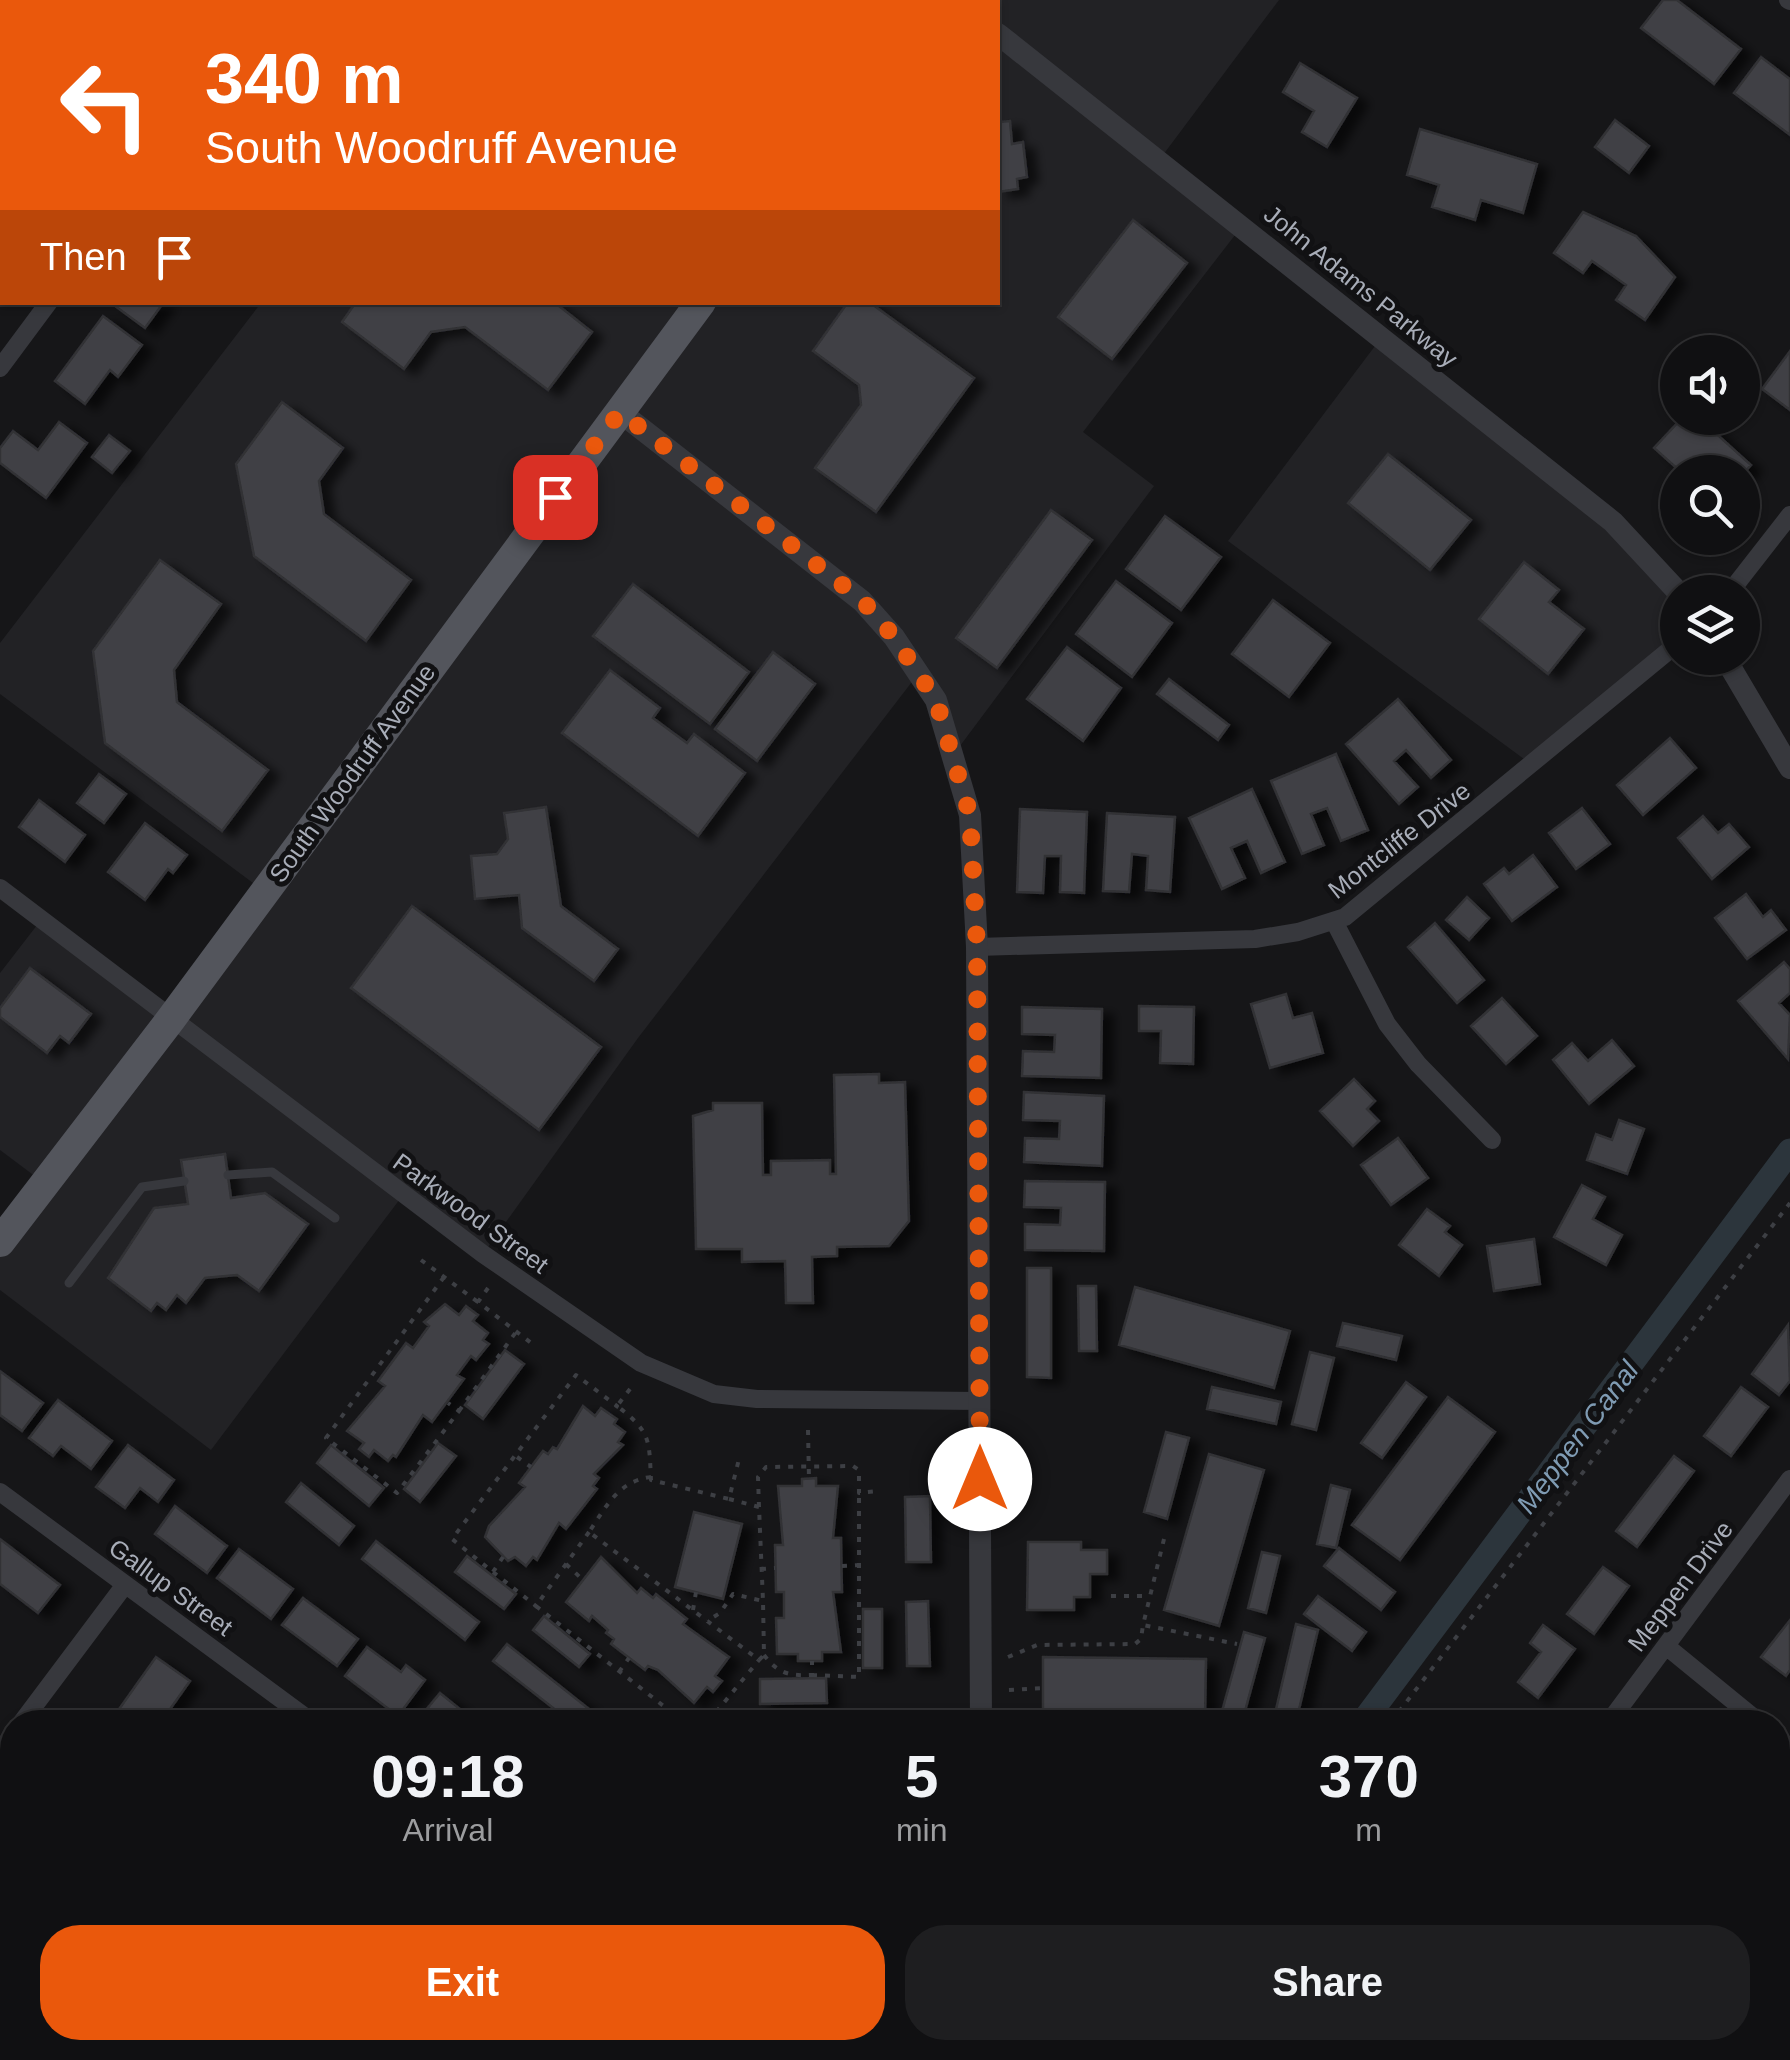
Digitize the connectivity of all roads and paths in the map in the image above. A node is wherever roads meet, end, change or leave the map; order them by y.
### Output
1 (1000, 36) edge
2 (47, 305) edge
3 (699, 305) edge
4 (0, 368) edge
5 (620, 412) junction
6 (1790, 515) edge
7 (1662, 575) edge
8 (1743, 575) edge
9 (1660, 658) edge
10 (1735, 675) edge
11 (1790, 768) edge
12 (0, 888) edge
13 (1334, 921) junction
14 (977, 947) junction
15 (171, 1019) junction
16 (1492, 1140) dead end
17 (228, 1175) dead end
18 (184, 1182) dead end
19 (1790, 1202) edge
20 (335, 1218) dead end
21 (0, 1242) edge
22 (421, 1260) dead end
23 (444, 1277) junction
24 (69, 1283) dead end
25 (488, 1288) dead end
26 (478, 1302) junction
27 (516, 1332) junction
28 (535, 1346) dead end
29 (630, 1388) dead end
30 (980, 1401) junction
31 (448, 1403) dead end
32 (617, 1406) junction
33 (460, 1412) junction
34 (610, 1415) dead end
35 (808, 1430) dead end
36 (740, 1455) dead end
37 (517, 1457) junction
38 (809, 1466) junction
39 (531, 1467) dead end
40 (651, 1477) junction
41 (809, 1479) dead end
42 (1790, 1479) edge
43 (880, 1491) dead end
44 (0, 1492) edge
45 (859, 1492) junction
46 (729, 1500) junction
47 (759, 1507) junction
48 (589, 1532) junction
49 (1164, 1539) dead end
50 (503, 1557) dead end
51 (566, 1564) junction
52 (842, 1566) dead end
53 (860, 1566) junction
54 (776, 1568) dead end
55 (761, 1569) junction
56 (493, 1572) junction
57 (584, 1580) dead end
58 (124, 1586) junction
59 (696, 1592) dead end
60 (726, 1592) dead end
61 (732, 1594) junction
62 (1111, 1596) dead end
63 (1150, 1596) junction
64 (762, 1601) junction
65 (536, 1606) junction
66 (693, 1610) junction
67 (530, 1614) dead end
68 (707, 1621) junction
69 (1143, 1625) junction
70 (1237, 1644) dead end
71 (1666, 1646) junction
72 (761, 1657) junction
73 (1008, 1657) dead end
74 (629, 1658) dead end
75 (812, 1661) dead end
76 (620, 1672) junction
77 (812, 1676) junction
78 (1043, 1688) dead end
79 (1009, 1690) dead end
80 (31, 1710) edge
81 (295, 1710) edge
82 (669, 1710) edge
83 (718, 1710) edge
84 (980, 1710) edge
85 (1400, 1710) edge
86 (1618, 1710) edge
87 (1743, 1710) edge

1 - 7 street, John Adams Parkway
2 - 4 street
3 - 5 main road, South Woodruff Avenue
5 - 14 street
5 - 15 main road, South Woodruff Avenue
6 - 8 street
9 - 13 street, Montcliffe Drive
10 - 11 street
12 - 15 street, Parkwood Street
13 - 14 street, Montcliffe Drive
13 - 16 street
14 - 30 street
15 - 21 main road, South Woodruff Avenue
15 - 30 street, Parkwood Street
17 - 20 lane
18 - 24 lane
19 - 85 path
22 - 23 path
23 - 26 path
23 - 33 path
25 - 26 path
26 - 27 path
27 - 28 path
27 - 33 path
29 - 32 path
30 - 84 street
31 - 33 path
32 - 34 path
32 - 37 path
32 - 40 path
35 - 38 path
36 - 46 path
37 - 39 path
37 - 56 path
38 - 41 path
38 - 45 path
38 - 47 path
40 - 46 path
40 - 48 path
42 - 71 street, Meppen Drive
43 - 45 path
44 - 58 street, Gallup Street
45 - 53 path
46 - 47 path
47 - 55 path
48 - 51 path
48 - 66 path
49 - 63 path
50 - 56 path
51 - 57 path
51 - 65 path
52 - 53 path
53 - 77 path
54 - 55 path
55 - 64 path
56 - 65 path
58 - 80 street
58 - 81 street, Gallup Street
59 - 66 path
60 - 61 path
61 - 64 path
61 - 68 path
62 - 63 path
63 - 69 path
64 - 72 path
65 - 67 path
65 - 76 path
66 - 68 path
68 - 72 path
69 - 70 path
69 - 73 path
71 - 86 street, Meppen Drive
71 - 87 street
72 - 77 path
72 - 83 path
74 - 76 path
75 - 77 path
76 - 82 path
78 - 79 path

